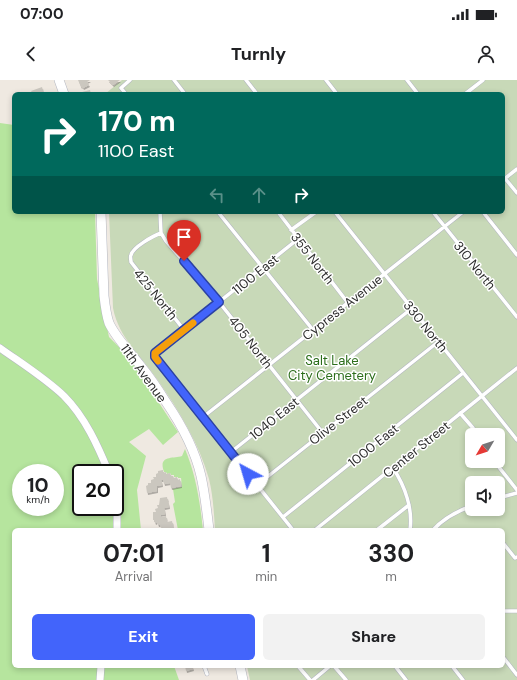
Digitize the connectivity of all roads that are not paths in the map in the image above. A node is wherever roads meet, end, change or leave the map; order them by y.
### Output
1 (59, 80) edge
2 (130, 80) edge
3 (174, 80) edge
4 (246, 80) edge
5 (326, 80) edge
6 (407, 80) edge
7 (483, 80) edge
8 (63, 92) edge
9 (124, 92) edge
10 (183, 92) edge
11 (255, 92) edge
12 (335, 92) edge
13 (416, 92) edge
14 (468, 92) edge
15 (517, 169) edge
16 (505, 177) edge
17 (505, 179) edge
18 (517, 193) edge
19 (101, 214) edge
20 (160, 214) edge
21 (220, 214) edge
22 (279, 214) edge
23 (313, 214) edge
24 (337, 214) edge
25 (435, 214) edge
26 (460, 214) edge
27 (485, 214) edge
28 (444, 226) junction
29 (291, 230) junction
30 (161, 233) junction
31 (298, 239) junction
32 (517, 255) edge
33 (262, 268) junction
34 (384, 274) junction
35 (219, 302) junction
36 (348, 303) junction
37 (412, 309) junction
38 (517, 317) edge
39 (184, 330) junction
40 (313, 330) junction
41 (438, 342) junction
42 (0, 348) edge
43 (269, 365) junction
44 (517, 368) edge
45 (463, 373) junction
46 (481, 396) junction
47 (297, 400) junction
48 (460, 413) junction
49 (203, 417) junction
50 (473, 428) edge
51 (322, 432) junction
52 (517, 440) edge
53 (231, 452) junction
54 (105, 464) edge
55 (393, 468) junction
56 (499, 468) edge
57 (257, 485) junction
58 (517, 491) edge
59 (505, 495) edge
60 (409, 505) junction
61 (465, 508) edge
62 (117, 516) edge
63 (282, 517) junction
64 (117, 528) edge
65 (209, 528) edge
66 (291, 528) edge
67 (318, 528) edge
68 (380, 528) edge
69 (410, 528) edge
70 (435, 528) edge
71 (505, 545) edge
72 (516, 558) edge
73 (505, 611) edge
74 (517, 611) edge
75 (505, 659) edge
76 (101, 668) edge
77 (205, 668) edge
78 (240, 668) edge
79 (300, 668) edge
80 (327, 668) edge
81 (336, 668) edge
82 (396, 668) edge
83 (454, 668) edge
84 (207, 674) dead end
85 (517, 674) edge
86 (100, 680) edge
87 (243, 680) edge
88 (311, 680) edge
89 (346, 680) edge
90 (406, 680) edge
91 (464, 680) edge

1 - 8 street
2 - 9 lane
3 - 10 lane
4 - 11 lane
5 - 12 lane
6 - 13 lane
7 - 14 lane
15 - 16 lane
17 - 18 lane
19 - 65 street, 11th Avenue
20 - 30 lane
21 - 33 lane
22 - 29 lane, 355 North
23 - 29 lane
24 - 34 lane, 330 North
25 - 28 lane, 310 North
26 - 28 lane, Cypress Avenue
27 - 32 lane
28 - 34 lane, Cypress Avenue
28 - 38 lane, 310 North
29 - 31 lane, 355 North
30 - 35 lane, 405 North
30 - 39 lane, 425 North
31 - 33 lane, 1100 East
31 - 36 lane, 355 North
33 - 35 lane, 1100 East
33 - 40 lane
34 - 36 lane, Cypress Avenue
34 - 37 lane, 330 North
35 - 39 lane, 1100 East
35 - 43 lane, 405 North
36 - 40 lane, Cypress Avenue
37 - 41 lane, 330 North
37 - 47 lane, 1040 East
39 - 49 lane, 1100 East
40 - 43 lane, Cypress Avenue
41 - 45 lane, 330 North
41 - 51 lane, Olive Street
42 - 54 street
43 - 47 lane, 405 North
43 - 49 lane, Cypress Avenue
44 - 46 lane, Center Street
45 - 46 lane, 330 North
45 - 63 lane, 1000 East
46 - 48 lane, Center Street
46 - 52 lane, 330 North
47 - 51 lane, 405 North
47 - 53 lane, 1040 East
48 - 50 lane
48 - 55 lane, Center Street
49 - 53 lane
51 - 57 lane, Olive Street
53 - 57 lane
55 - 60 lane
55 - 67 lane, Center Street
56 - 58 lane
57 - 63 lane
58 - 59 lane
60 - 68 lane
60 - 69 lane
61 - 70 lane
62 - 64 street
63 - 66 lane
71 - 72 lane
73 - 74 lane
75 - 85 lane
76 - 86 street
77 - 84 lane
78 - 87 street
79 - 88 lane
80 - 88 lane
81 - 89 lane
82 - 90 lane
83 - 91 lane

